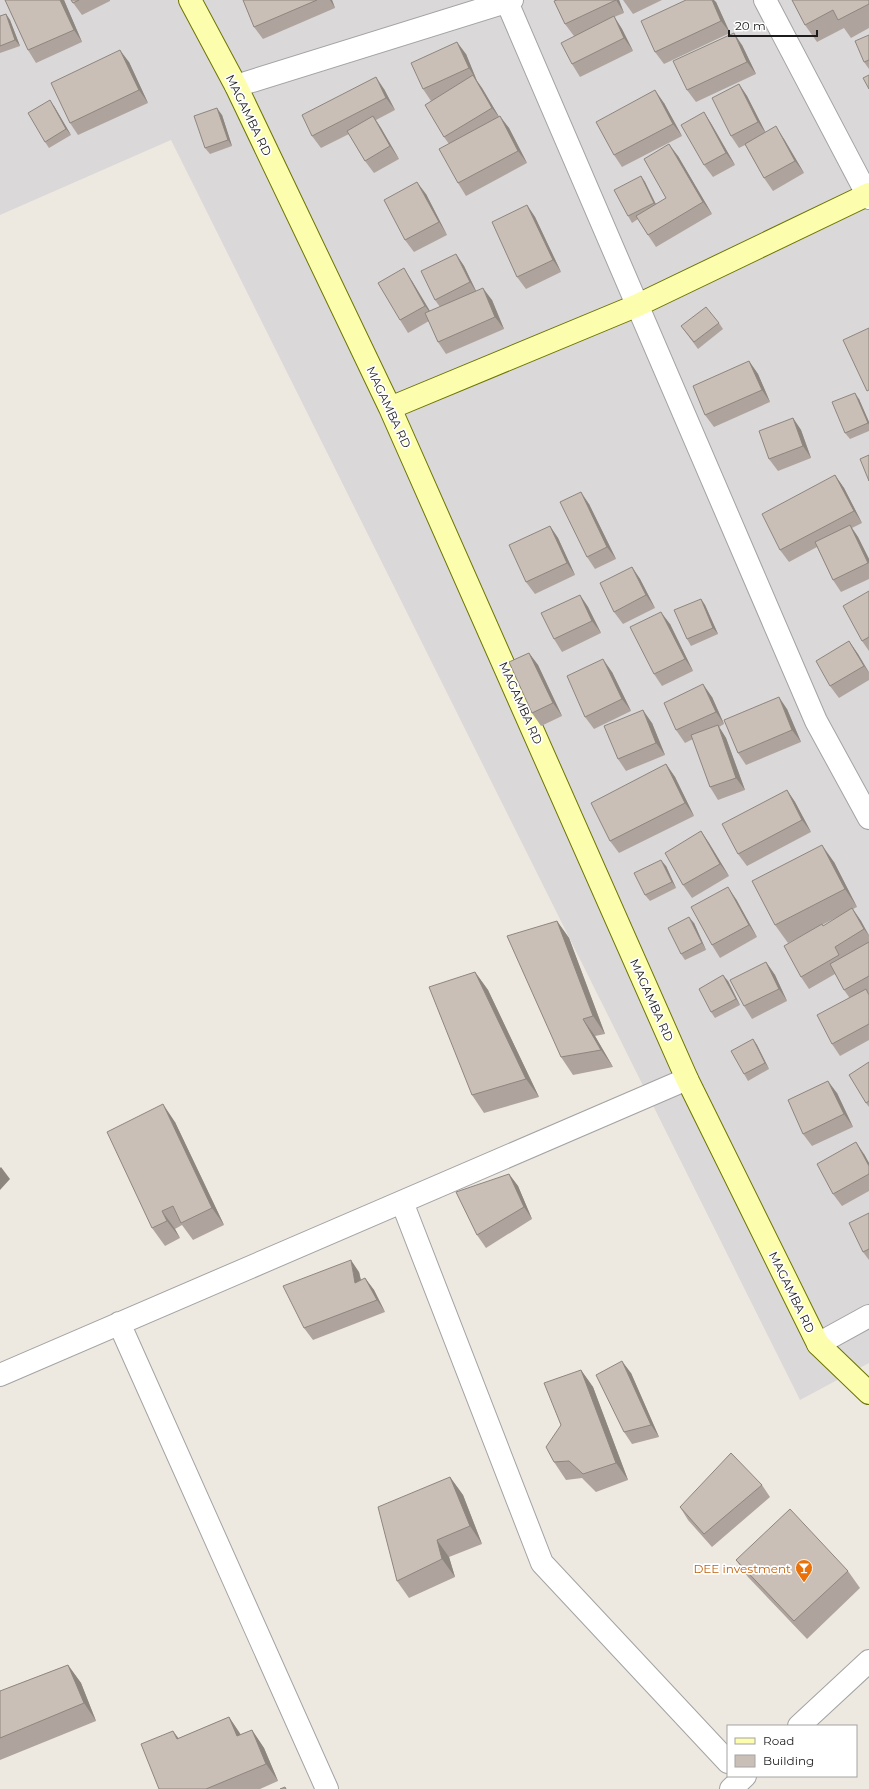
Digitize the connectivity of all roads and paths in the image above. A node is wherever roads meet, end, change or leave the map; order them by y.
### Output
1 (190, 0) edge
2 (765, 0) edge
3 (510, 1) edge
4 (236, 86) junction
5 (868, 196) edge
6 (638, 305) junction
7 (390, 408) junction
8 (869, 818) edge
9 (686, 1079) junction
10 (402, 1202) junction
11 (869, 1316) edge
12 (119, 1323) junction
13 (818, 1344) junction
14 (0, 1375) edge
15 (869, 1393) edge
16 (869, 1661) edge
17 (800, 1725) edge
18 (727, 1761) edge
19 (327, 1789) edge

1 - 4 street, MAGAMBA RD
2 - 5 street
3 - 4 street
3 - 6 street
4 - 7 street, MAGAMBA RD
5 - 6 street
6 - 7 street
6 - 8 street
7 - 9 street, MAGAMBA RD
9 - 10 street
9 - 13 street, MAGAMBA RD
10 - 12 street
10 - 18 street
11 - 13 street
12 - 14 street
12 - 19 street
13 - 15 street, MAGAMBA RD
16 - 17 street

